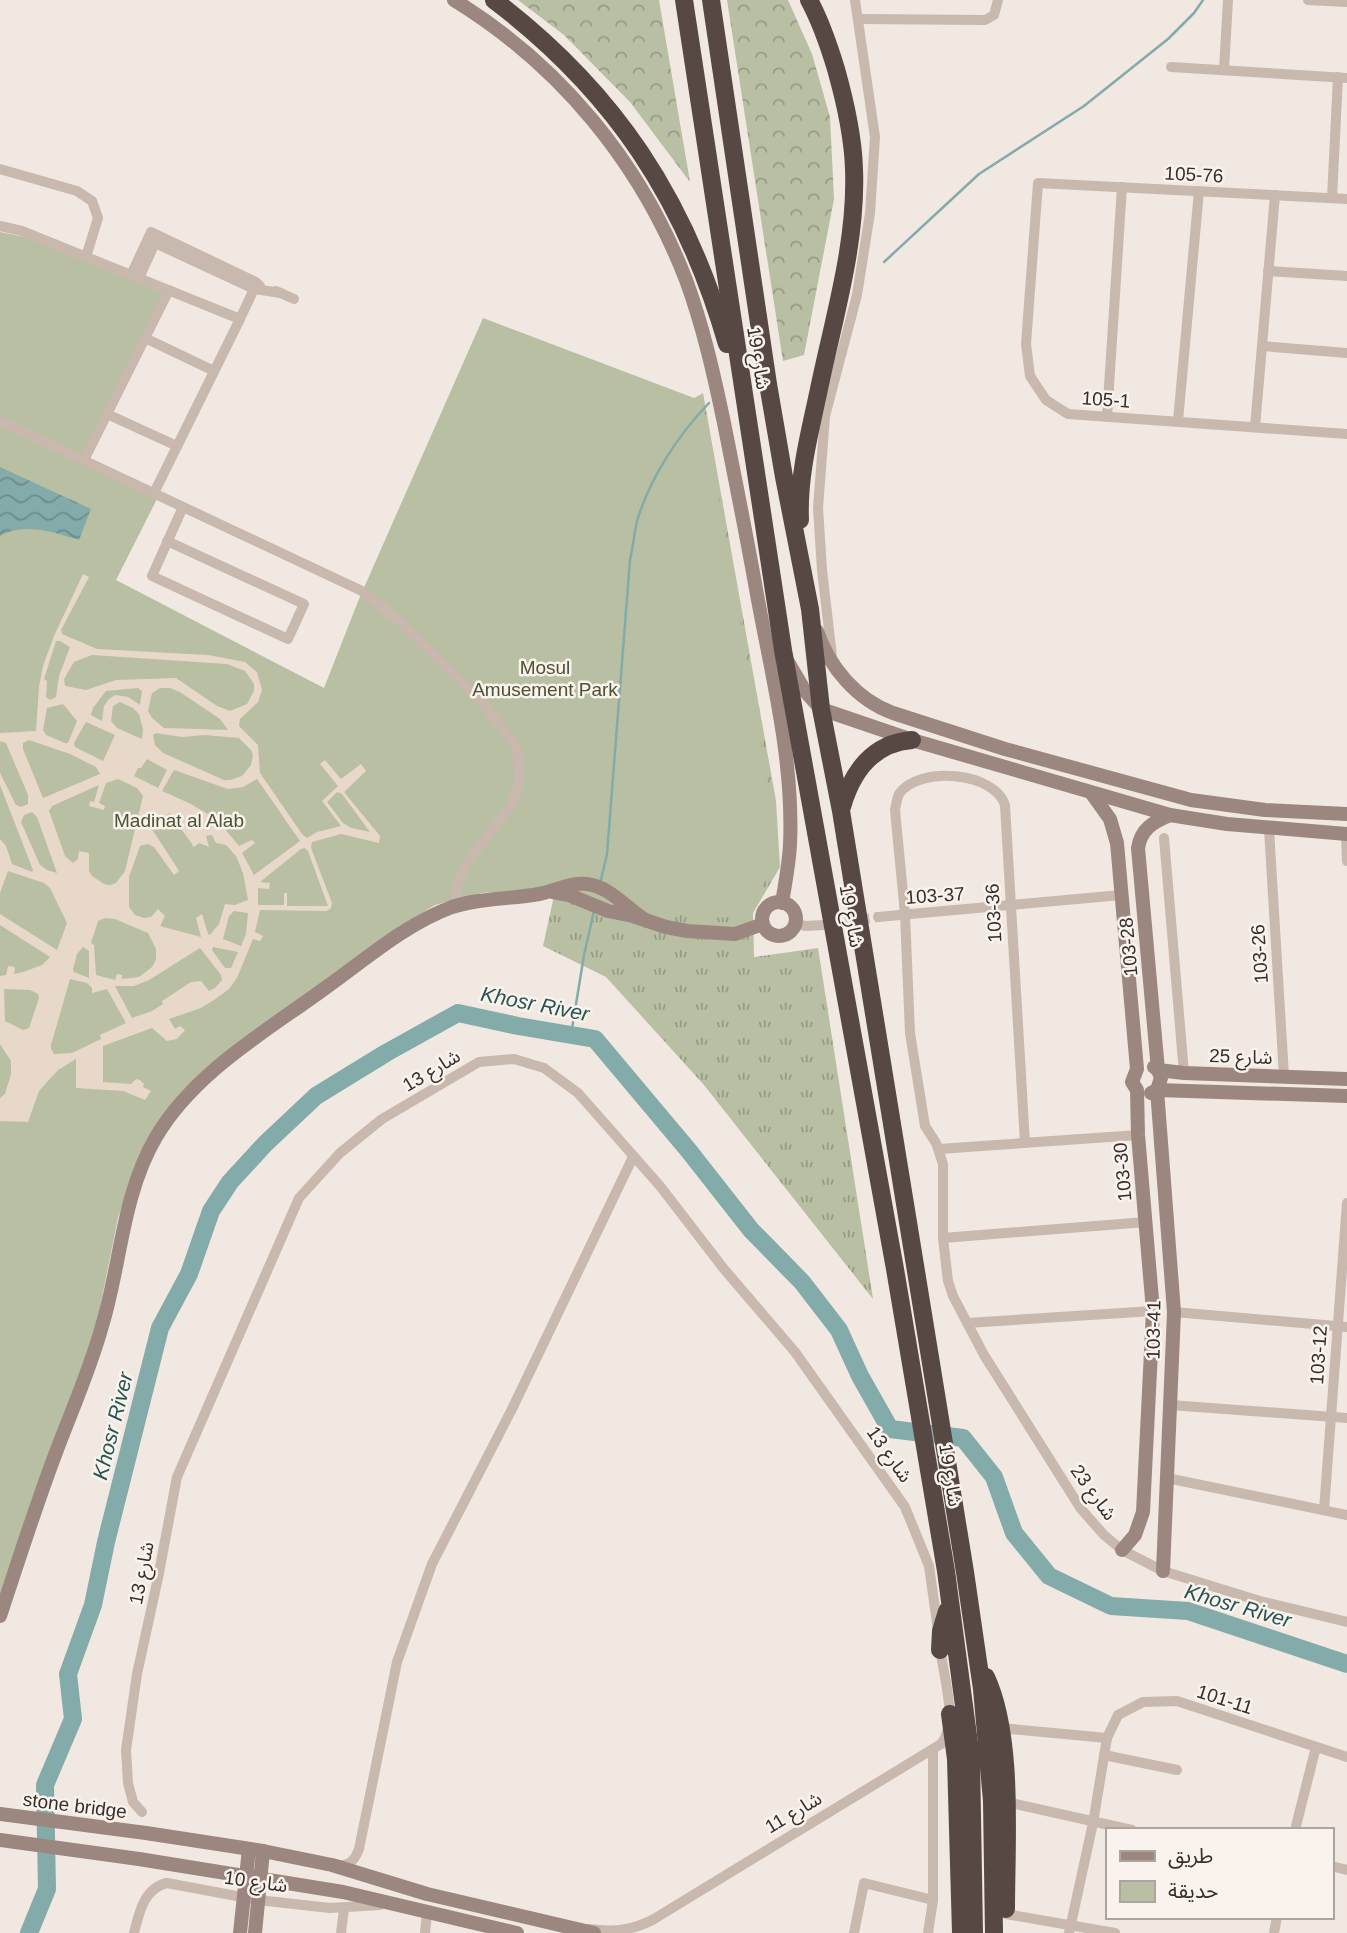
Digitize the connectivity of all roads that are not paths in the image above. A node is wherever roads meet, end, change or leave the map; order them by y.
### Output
1 (454, 0) edge
2 (495, 0) edge
3 (684, 0) edge
4 (710, 0) edge
5 (809, 0) edge
6 (855, 0) edge
7 (998, 0) edge
8 (1228, 0) edge
9 (1308, 0) edge
10 (1347, 2) edge
11 (859, 19) junction
12 (1171, 67) dead end
13 (1224, 70) junction
14 (1343, 77) edge
15 (0, 169) edge
16 (0, 176) edge
17 (1038, 183) joint
18 (1122, 187) junction
19 (1199, 191) junction
20 (1275, 195) junction
21 (1332, 198) junction
22 (1347, 199) edge
23 (0, 226) edge
24 (83, 256) junction
25 (1268, 271) junction
26 (1347, 276) edge
27 (135, 277) junction
28 (255, 285) junction
29 (169, 290) junction
30 (294, 299) dead end
31 (240, 319) junction
32 (145, 338) junction
33 (1262, 346) junction
34 (1347, 353) edge
35 (215, 371) junction
36 (107, 414) junction
37 (747, 416) junction
38 (1107, 417) junction
39 (0, 421) edge
40 (1178, 421) junction
41 (1255, 428) junction
42 (1347, 434) edge
43 (177, 446) junction
44 (84, 460) junction
45 (154, 493) junction
46 (183, 507) junction
47 (766, 538) junction
48 (747, 540) junction
49 (167, 541) junction
50 (803, 568) junction
51 (810, 609) junction
52 (783, 650) junction
53 (833, 664) junction
54 (878, 708) junction
55 (821, 709) junction
56 (869, 726) junction
57 (912, 740) junction
58 (1092, 794) junction
59 (898, 795) joint
60 (841, 811) junction
61 (1347, 814) edge
62 (1170, 815) junction
63 (1269, 829) junction
64 (1346, 834) edge
65 (1164, 838) dead end
66 (1347, 861) edge
67 (548, 892) junction
68 (1121, 895) junction
69 (782, 903) junction
70 (455, 906) junction
71 (1010, 906) junction
72 (905, 914) junction
73 (878, 917) tunnel mouth
74 (647, 921) junction
75 (763, 924) junction
76 (795, 924) junction
77 (824, 925) tunnel mouth
78 (1137, 1069) junction
79 (1158, 1070) junction
80 (1184, 1073) junction
81 (1284, 1076) junction
82 (1347, 1079) edge
83 (1137, 1090) junction
84 (1157, 1090) junction
85 (1347, 1096) edge
86 (1138, 1135) junction
87 (1025, 1143) junction
88 (939, 1149) junction
89 (633, 1157) junction
90 (1347, 1203) edge
91 (1146, 1222) junction
92 (943, 1238) junction
93 (1153, 1311) junction
94 (1174, 1312) junction
95 (967, 1323) junction
96 (1342, 1327) edge
97 (1170, 1405) junction
98 (1331, 1418) junction
99 (1347, 1418) edge
100 (1146, 1442) junction
101 (1169, 1444) junction
102 (1167, 1478) junction
103 (1324, 1510) junction
104 (1347, 1515) edge
105 (1122, 1550) junction
106 (1163, 1571) junction
107 (949, 1594) junction
108 (0, 1615) edge
109 (1347, 1622) edge
110 (976, 1649) junction
111 (940, 1650) junction
112 (950, 1714) junction
113 (1001, 1728) junction
114 (1107, 1738) junction
115 (1316, 1747) junction
116 (933, 1750) junction
117 (1104, 1755) junction
118 (1347, 1757) edge
119 (1177, 1770) dead end
120 (1006, 1802) junction
121 (142, 1812) dead end
122 (0, 1814) edge
123 (1093, 1823) junction
124 (1121, 1828) edge
125 (1296, 1828) edge
126 (0, 1840) edge
127 (359, 1849) junction
128 (256, 1850) junction
129 (332, 1865) junction
130 (254, 1878) junction
131 (376, 1879) junction
132 (251, 1899) junction
133 (933, 1900) junction
134 (404, 1907) junction
135 (344, 1909) junction
136 (427, 1913) junction
137 (1006, 1914) junction
138 (572, 1927) junction
139 (1069, 1929) edge
140 (509, 1932) edge
141 (134, 1933) edge
142 (240, 1933) edge
143 (255, 1933) edge
144 (341, 1933) edge
145 (425, 1933) edge
146 (594, 1933) edge
147 (853, 1933) edge
148 (928, 1933) edge
149 (961, 1933) edge
150 (974, 1933) edge
151 (994, 1933) edge
152 (1006, 1933) edge
153 (1115, 1933) edge

1 - 48 main road
2 - 37 highway
3 - 37 highway, شارع 19
4 - 50 highway, شارع 19
5 - 50 highway
6 - 11 street
7 - 11 street
8 - 13 street
9 - 10 street
11 - 53 street
12 - 13 street
13 - 14 street
14 - 21 street
15 - 24 street
16 - 24 street
17 - 18 street, 105-76
17 - 38 street, 105-1
18 - 19 street, 105-76
18 - 38 street
19 - 20 street, 105-76
19 - 40 street
20 - 21 street, 105-76
20 - 25 street
21 - 22 street, 105-76
23 - 24 street
24 - 27 street
25 - 26 street
25 - 33 street
27 - 28 street
27 - 29 street
28 - 30 street
28 - 31 street
29 - 31 street
29 - 32 street
31 - 35 street
32 - 35 street
32 - 36 street
33 - 34 street
33 - 41 street
35 - 43 street
36 - 43 street
36 - 44 street
37 - 47 highway, شارع 19
38 - 40 street, 105-1
39 - 44 street
40 - 41 street, 105-1
41 - 42 street, 105-1
43 - 45 street
44 - 45 street
45 - 46 street
46 - 49 street
46 - 70 street
47 - 48 highway
47 - 52 highway, شارع 19
48 - 69 main road
49 - 49 street
50 - 51 highway, شارع 19
51 - 53 main road
51 - 55 highway, شارع 19
52 - 55 main road
52 - 107 highway, شارع 19
53 - 54 main road
54 - 56 main road
54 - 61 main road
55 - 56 main road
55 - 60 highway, شارع 19
56 - 57 main road
57 - 58 main road
57 - 60 highway
58 - 62 main road
58 - 68 main road, 103-30
59 - 71 street, 103-36
59 - 72 street, شارع 23
60 - 110 highway, شارع 19
62 - 63 main road
62 - 79 main road, 103-28
63 - 64 main road
63 - 81 street, 103-26
64 - 66 street
65 - 80 street
67 - 70 main road
67 - 74 main road
67 - 74 main road
68 - 71 street, 103-37
68 - 78 main road, 103-30
69 - 75 main road
69 - 76 main road
70 - 108 main road
71 - 72 street, 103-37
71 - 87 street, 103-36
72 - 73 street, 103-37
72 - 88 street, شارع 23
74 - 75 main road
75 - 76 main road
76 - 77 street
78 - 79 main road, شارع 25
78 - 83 main road, 103-30
79 - 80 main road, شارع 25
79 - 84 main road, 103-28
80 - 81 main road, شارع 25
81 - 82 main road, شارع 25
83 - 84 main road, شارع 25
83 - 86 main road, 103-30
84 - 85 main road, شارع 25
84 - 94 main road, 103-41
86 - 87 street
86 - 91 main road, 103-30
87 - 88 street
88 - 92 street, شارع 23
89 - 111 street, شارع 13
89 - 121 street, شارع 13
89 - 127 street
90 - 96 street, 103-12
91 - 92 street
91 - 93 main road, 103-30
92 - 95 street, شارع 23
93 - 95 street
93 - 100 main road, 103-30
94 - 96 street
94 - 97 main road, 103-41
95 - 105 street, شارع 23
96 - 98 street, 103-12
97 - 98 street
97 - 101 main road, 103-41
98 - 99 street
98 - 103 street, 103-12
100 - 101 main road
100 - 105 main road, 103-30
101 - 102 main road, 103-41
102 - 103 street
102 - 106 main road, 103-41
103 - 104 street
105 - 106 street, شارع 23
106 - 109 street, شارع 23
107 - 111 highway
107 - 150 highway, شارع 19
110 - 113 highway
110 - 151 highway, شارع 19
111 - 112 street, شارع 11
112 - 116 street, شارع 11
112 - 149 highway
113 - 114 street
113 - 120 highway
114 - 115 street, 101-11
114 - 117 street
115 - 118 street, 101-11
115 - 125 street
116 - 133 street
116 - 138 street, شارع 11
117 - 119 street
117 - 123 street
120 - 123 street
120 - 137 highway
122 - 128 main road, stone bridge
123 - 124 street
123 - 139 street
126 - 130 main road
127 - 129 street
127 - 131 street
128 - 129 main road, شارع 11
128 - 130 main road
129 - 131 main road, شارع 11
130 - 132 main road
130 - 134 main road
131 - 138 main road, شارع 11
132 - 135 street, شارع 10
132 - 141 street, شارع 10
132 - 142 main road
132 - 143 main road
133 - 147 street
133 - 148 street
134 - 135 street, شارع 10
134 - 136 main road
135 - 144 street
136 - 140 main road
136 - 145 street
137 - 139 street
137 - 152 highway
138 - 146 main road, شارع 11
139 - 153 street

